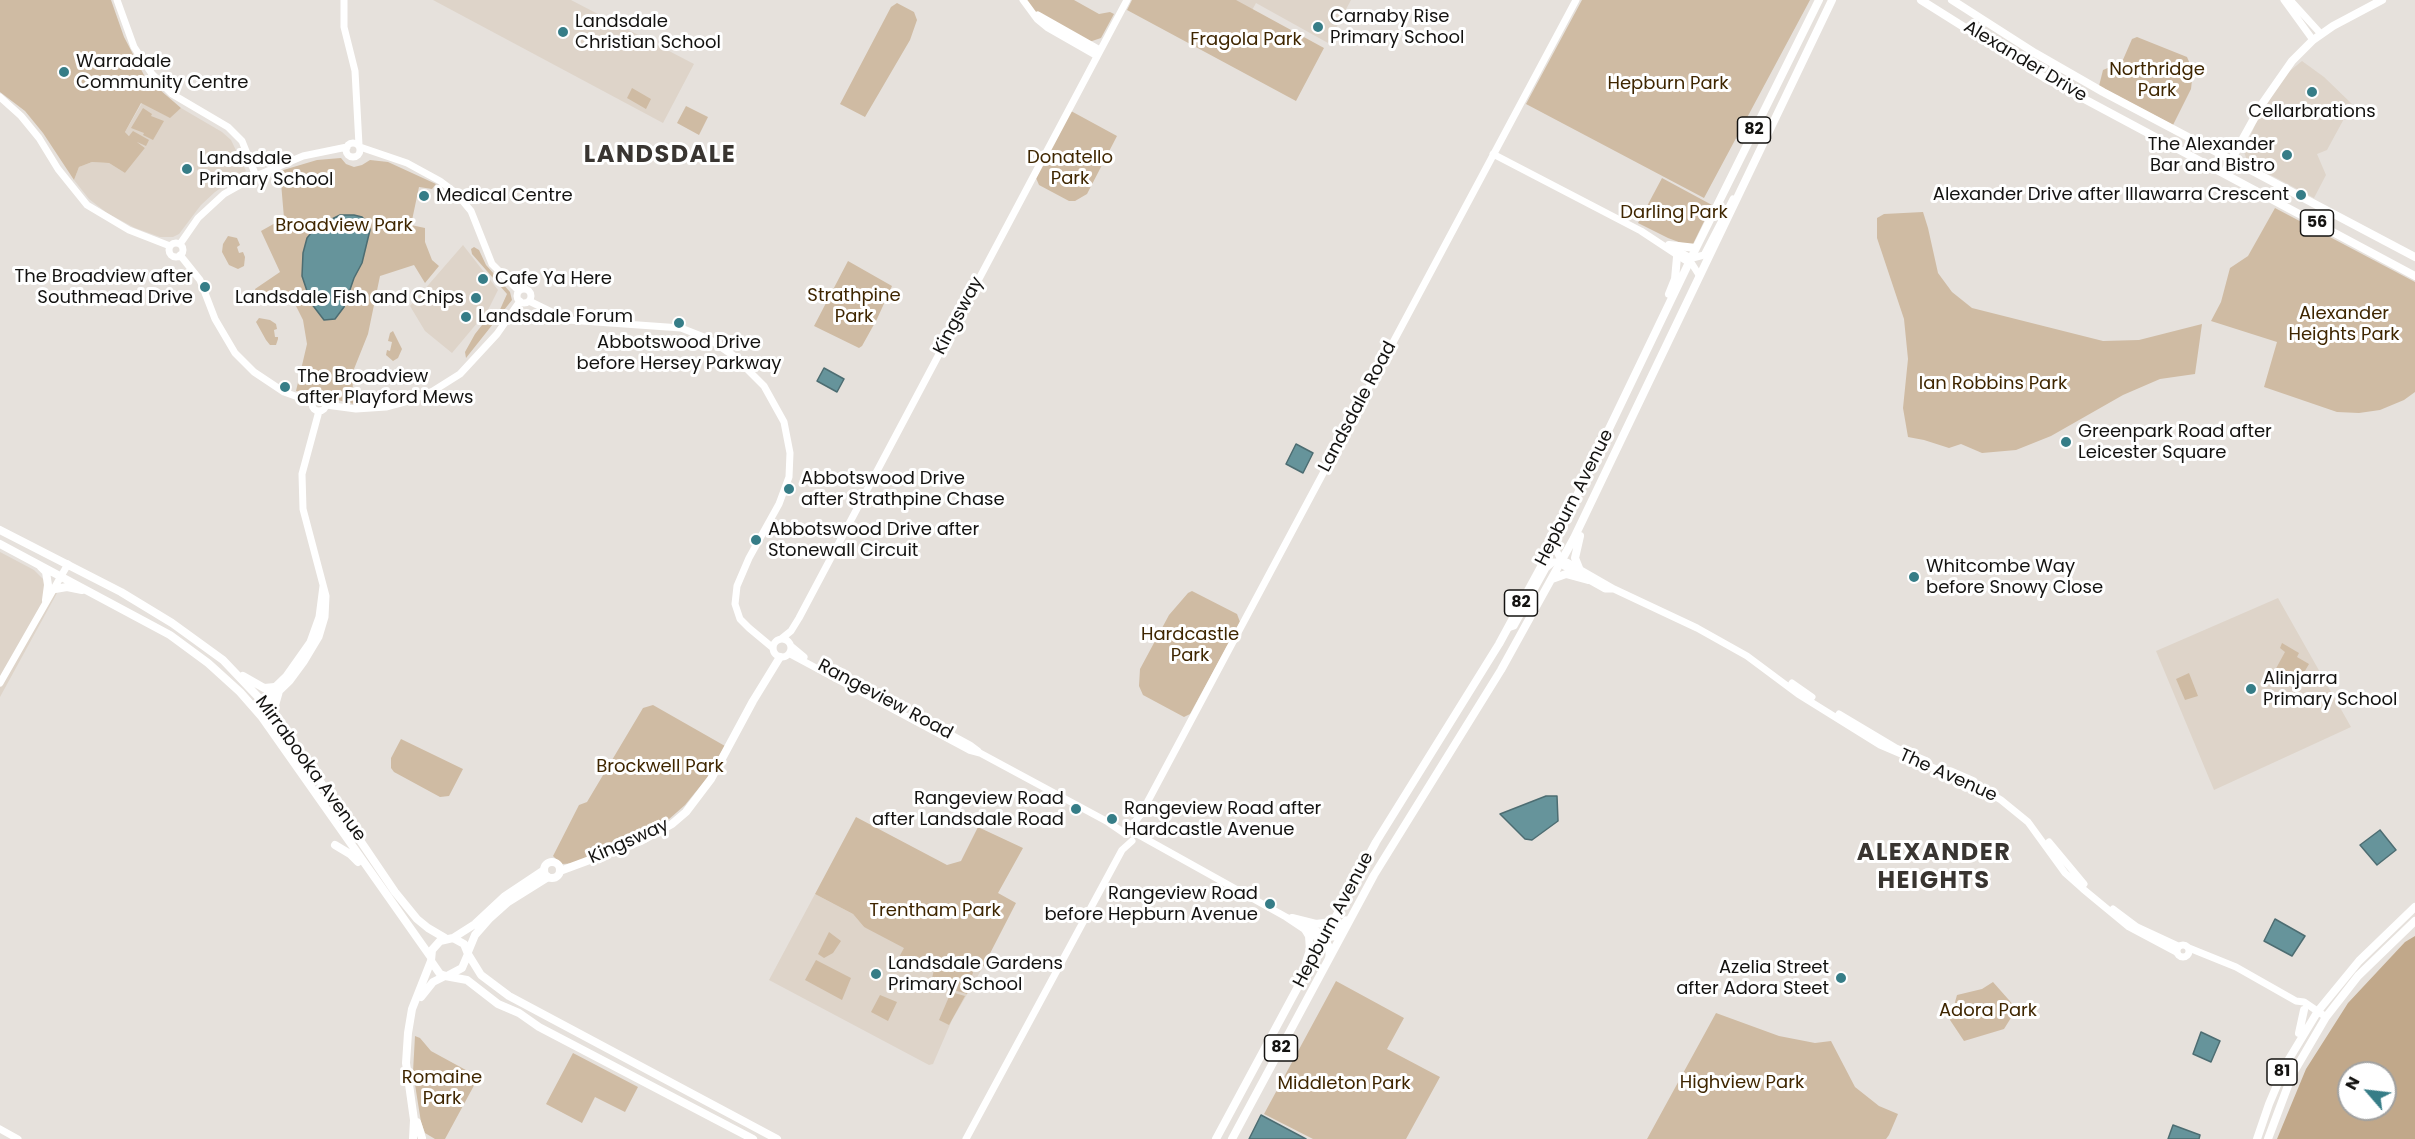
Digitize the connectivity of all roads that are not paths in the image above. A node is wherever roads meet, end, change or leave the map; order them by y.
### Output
1 (117, 0) edge
2 (344, 0) edge
3 (1023, 0) edge
4 (1127, 0) edge
5 (1576, 0) edge
6 (1819, 0) edge
7 (1832, 0) edge
8 (1921, 0) edge
9 (1952, 0) edge
10 (2284, 0) edge
11 (2290, 0) edge
12 (2371, 0) edge
13 (2382, 0) edge
14 (1965, 8) junction
15 (1956, 21) junction
16 (2316, 36) junction
17 (1098, 53) junction
18 (0, 97) edge
19 (2247, 131) junction
20 (2235, 142) junction
21 (2200, 143) junction
22 (354, 148) junction
23 (1493, 154) junction
24 (2229, 158) junction
25 (2241, 165) junction
26 (2222, 172) junction
27 (255, 176) junction
28 (1740, 191) junction
29 (180, 244) junction
30 (1665, 244) junction
31 (170, 246) junction
32 (1696, 248) junction
33 (180, 255) junction
34 (1677, 257) junction
35 (2415, 257) edge
36 (1691, 260) junction
37 (1699, 274) junction
38 (2415, 276) edge
39 (519, 291) junction
40 (520, 301) junction
41 (529, 301) junction
42 (1652, 339) junction
43 (312, 402) junction
44 (326, 405) junction
45 (319, 411) junction
46 (1599, 486) junction
47 (0, 530) edge
48 (1555, 541) junction
49 (0, 544) edge
50 (1561, 561) junction
51 (66, 563) junction
52 (39, 565) junction
53 (1579, 568) junction
54 (59, 575) junction
55 (1551, 579) junction
56 (1588, 580) junction
57 (53, 590) junction
58 (88, 590) junction
59 (1614, 590) junction
60 (46, 600) junction
61 (1508, 628) junction
62 (791, 631) junction
63 (777, 648) junction
64 (790, 648) junction
65 (232, 669) junction
66 (0, 683) edge
67 (278, 689) junction
68 (263, 703) junction
69 (256, 709) junction
70 (273, 714) junction
71 (1131, 834) junction
72 (335, 845) dead end
73 (559, 868) junction
74 (546, 873) junction
75 (373, 877) junction
76 (1367, 888) junction
77 (2415, 907) edge
78 (1289, 917) junction
79 (2415, 921) edge
80 (1331, 922) junction
81 (1306, 931) junction
82 (1323, 937) junction
83 (449, 938) junction
84 (2177, 949) junction
85 (2189, 951) junction
86 (468, 953) junction
87 (431, 958) junction
88 (1329, 958) junction
89 (446, 976) junction
90 (1297, 988) junction
91 (2296, 1001) junction
92 (2304, 1010) junction
93 (2316, 1014) junction
94 (2324, 1019) junction
95 (2286, 1064) junction
96 (0, 1129) edge
97 (18, 1139) edge
98 (418, 1139) edge
99 (753, 1139) edge
100 (777, 1139) edge
101 (966, 1139) edge
102 (1216, 1139) edge
103 (1232, 1139) edge
104 (2258, 1139) edge
105 (2268, 1139) edge

1 - 27 street
2 - 22 street
3 - 17 street
4 - 17 street, Kingsway
5 - 23 street, Landsdale Road
6 - 32 main road, Hepburn Avenue / 82
7 - 28 main road, Hepburn Avenue / 82
8 - 15 main road, Alexander Drive / 56
9 - 14 main road, Alexander Drive / 56
10 - 16 street
11 - 16 street
12 - 16 main road
13 - 16 main road
14 - 15 main road
14 - 21 main road, Alexander Drive / 56
15 - 26 main road, Alexander Drive / 56
16 - 19 main road
16 - 20 main road
17 - 62 street, Kingsway
18 - 31 street
19 - 24 main road
19 - 25 main road
20 - 21 main road
20 - 24 main road
21 - 24 main road, Alexander Drive / 56
22 - 27 street
22 - 39 street
23 - 30 street
23 - 71 street, Landsdale Road
24 - 25 main road, Alexander Drive / 56
24 - 26 main road
25 - 35 main road, Alexander Drive / 56
26 - 38 main road, Alexander Drive / 56
27 - 29 street
28 - 36 street
28 - 37 main road, Hepburn Avenue / 82
29 - 31 street
29 - 33 street
30 - 32 main road
30 - 34 street
30 - 36 street
31 - 33 street
32 - 36 main road, Hepburn Avenue / 82
33 - 43 street
34 - 36 street
34 - 42 main road
36 - 37 street
36 - 42 main road, Hepburn Avenue / 82
37 - 46 main road, Hepburn Avenue / 82
39 - 40 street
39 - 41 street
40 - 41 street
40 - 44 street
41 - 63 street, Rangeview Road
42 - 48 main road, Hepburn Avenue / 82
43 - 44 street
43 - 45 street
44 - 45 street
45 - 67 street
46 - 50 main road, Hepburn Avenue / 82
46 - 53 main road
47 - 51 main road, Mirrabooka Avenue
48 - 50 street
48 - 61 main road, Hepburn Avenue / 82
49 - 52 main road, Mirrabooka Avenue
50 - 53 street, The Avenue
50 - 55 main road, Hepburn Avenue / 82
50 - 56 street, The Avenue
50 - 61 street
51 - 54 street
51 - 65 main road, Mirrabooka Avenue
52 - 54 main road, Mirrabooka Avenue
52 - 60 main road
53 - 59 street, The Avenue
54 - 57 street
54 - 58 main road, Mirrabooka Avenue
55 - 56 main road
55 - 76 main road, Hepburn Avenue / 82
56 - 59 street, The Avenue
57 - 58 main road
57 - 60 street
58 - 69 main road, Mirrabooka Avenue
59 - 84 street, The Avenue
60 - 66 street
61 - 80 main road, Hepburn Avenue / 82
62 - 63 street, Kingsway
62 - 64 street, Kingsway
63 - 64 street
63 - 64 street, Rangeview Road
63 - 73 main road, Kingsway
64 - 71 street, Rangeview Road
65 - 67 main road
65 - 68 main road, Mirrabooka Avenue
67 - 68 street
67 - 70 street
68 - 69 street
68 - 70 main road, Mirrabooka Avenue
69 - 75 main road, Mirrabooka Avenue
70 - 83 main road, Mirrabooka Avenue
71 - 78 street, Rangeview Road
71 - 101 street, Landsdale Road
72 - 75 main road
73 - 74 main road
73 - 74 main road
74 - 83 main road
74 - 86 main road
75 - 87 main road, Mirrabooka Avenue
76 - 82 street
76 - 88 main road, Hepburn Avenue / 82
77 - 93 main road, 81
78 - 80 main road
78 - 81 street, Rangeview Road
78 - 82 street, Rangeview Road
79 - 94 main road, 81
80 - 82 main road, Hepburn Avenue / 82
81 - 82 street, Rangeview Road
81 - 90 main road
82 - 88 street
82 - 90 main road, Hepburn Avenue / 82
83 - 86 main road
83 - 87 main road
84 - 85 street
84 - 85 street
85 - 91 street
86 - 89 main road
86 - 100 main road
87 - 89 main road
87 - 98 main road
88 - 103 main road, Hepburn Avenue / 82
89 - 98 main road
89 - 99 main road
90 - 102 main road, Hepburn Avenue / 82
91 - 92 street
91 - 93 street
92 - 93 street
92 - 95 main road
93 - 94 street
93 - 95 main road, 81
94 - 105 main road, 81
95 - 104 main road, 81
96 - 97 street

